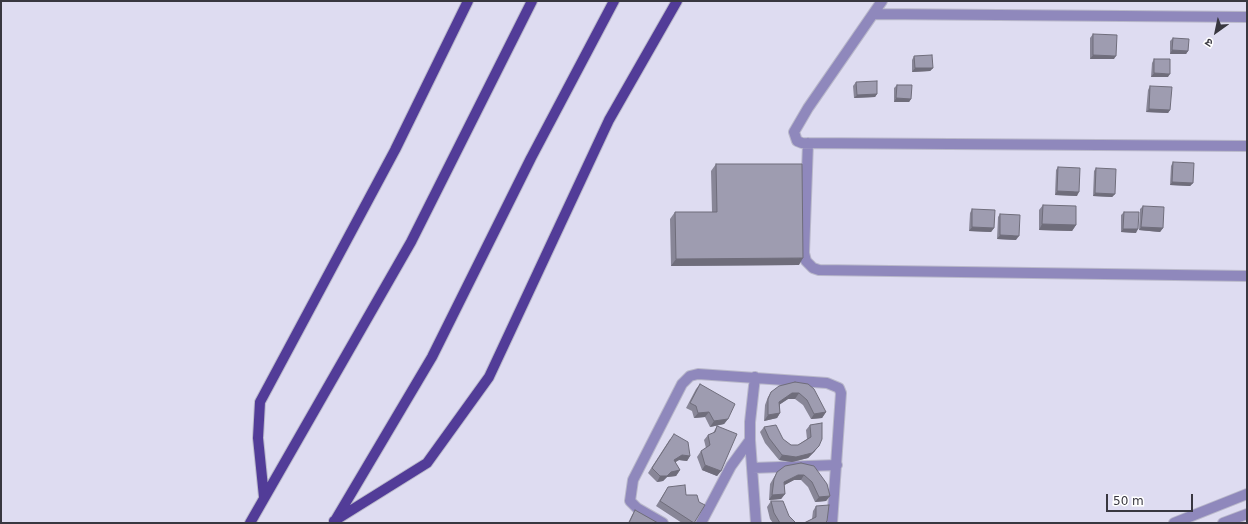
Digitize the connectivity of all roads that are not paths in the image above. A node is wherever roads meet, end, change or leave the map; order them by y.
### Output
1 (468, 1) edge
2 (532, 1) edge
3 (614, 1) edge
4 (677, 1) edge
5 (882, 1) edge
6 (874, 14) junction
7 (1247, 17) edge
8 (808, 143) junction
9 (1247, 146) edge
10 (1247, 276) edge
11 (755, 377) junction
12 (750, 440) junction
13 (837, 465) junction
14 (752, 468) junction
15 (1247, 494) edge
16 (264, 497) junction
17 (1247, 514) edge
18 (334, 522) edge
19 (250, 523) edge
20 (663, 523) edge
21 (701, 523) edge
22 (756, 523) edge
23 (832, 523) edge
24 (1174, 523) edge
25 (1223, 523) edge

1 - 16 main road
2 - 16 main road
3 - 18 main road
4 - 18 main road
5 - 6 street
6 - 7 street
6 - 8 street
8 - 9 street
8 - 10 street
11 - 12 street
11 - 13 street
11 - 20 street
12 - 14 street
12 - 21 street
13 - 14 street
13 - 23 street
14 - 22 street
15 - 24 street
16 - 19 main road
17 - 25 street

